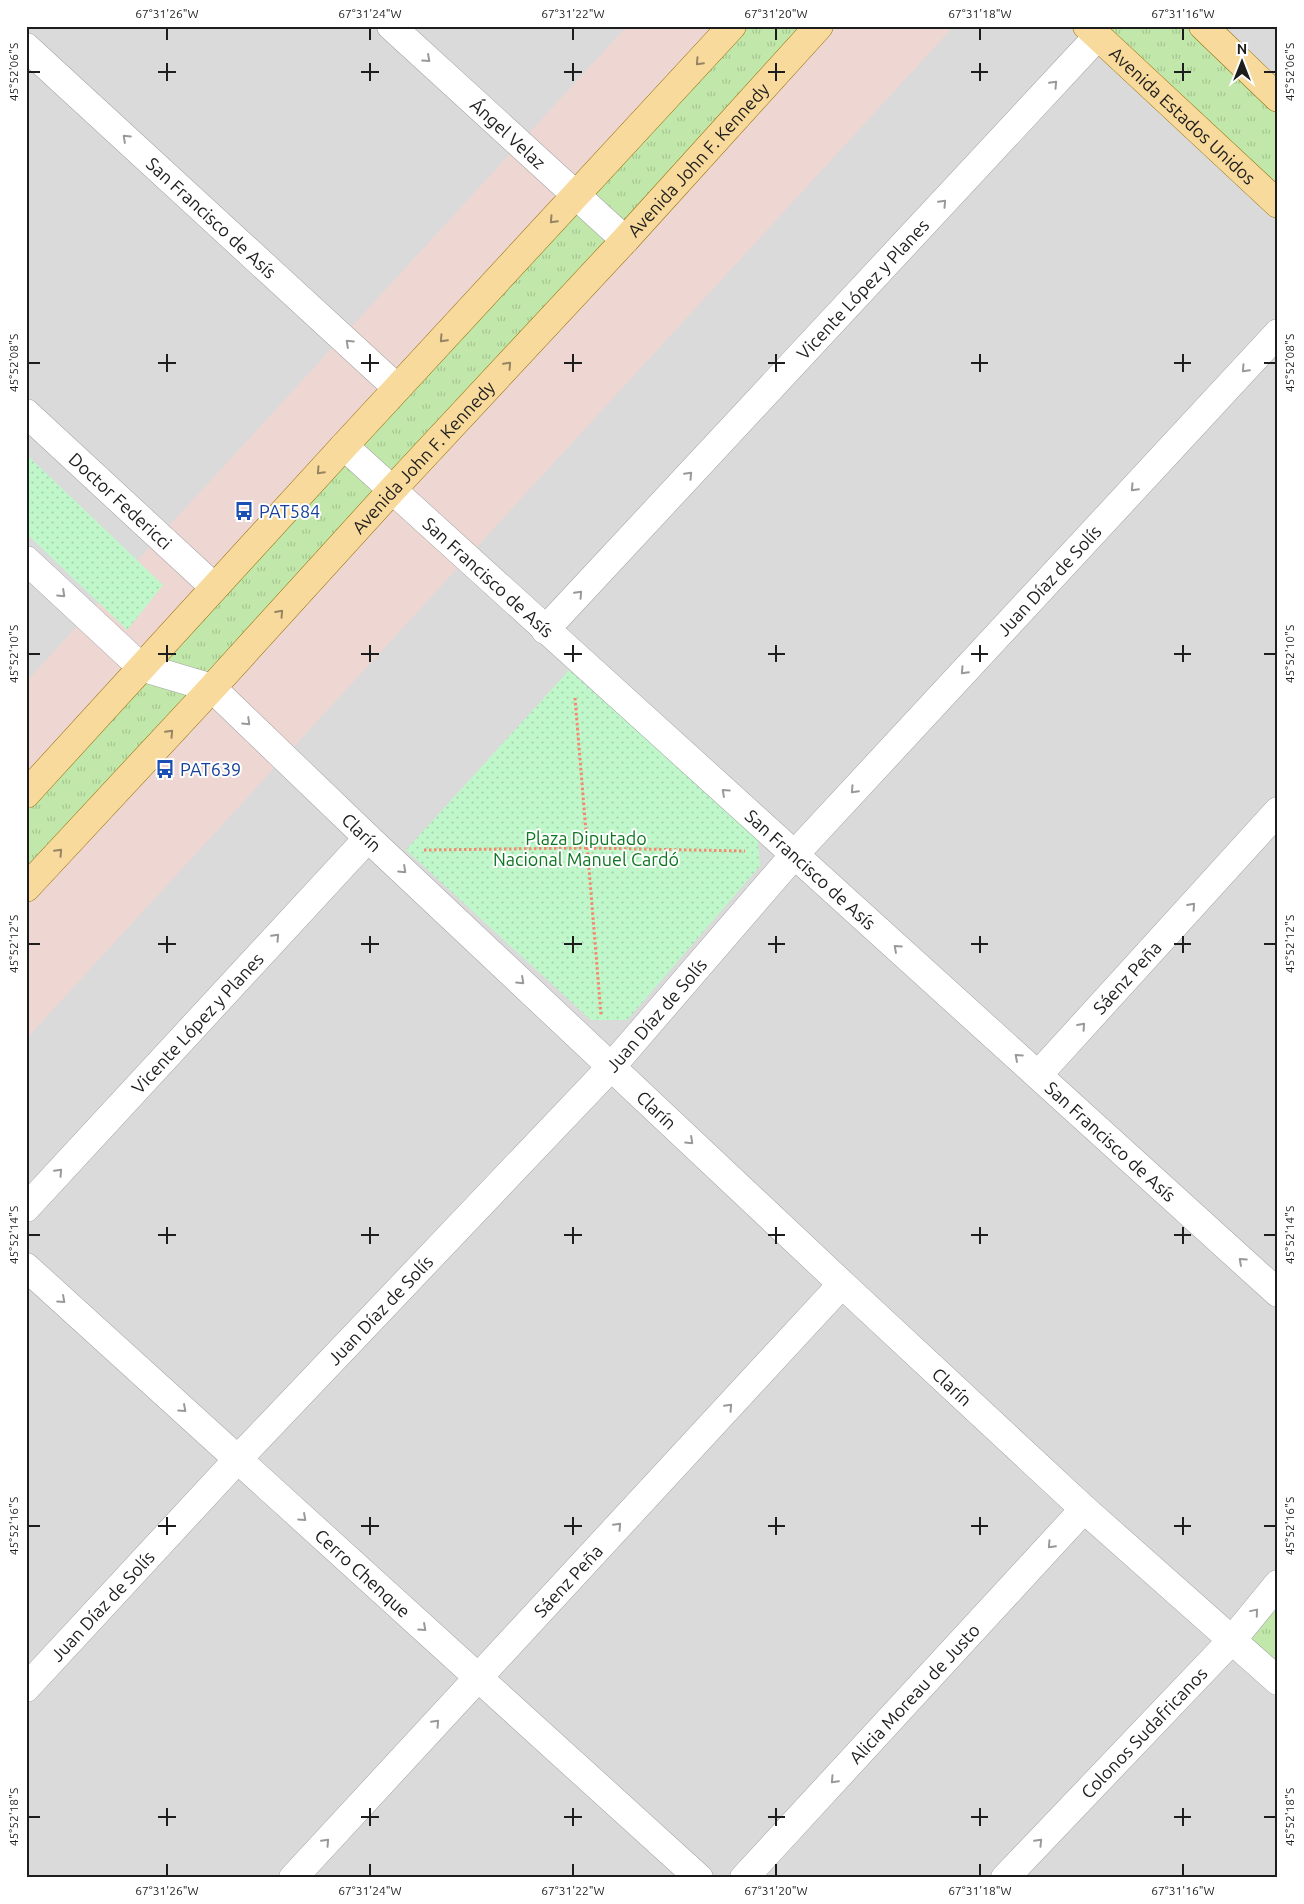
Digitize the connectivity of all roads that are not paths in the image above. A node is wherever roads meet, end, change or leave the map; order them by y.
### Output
1 (390, 26) edge
2 (732, 26) edge
3 (819, 26) edge
4 (1203, 26) edge
5 (1093, 31) edge
6 (26, 46) edge
7 (1278, 98) edge
8 (576, 195) junction
9 (1278, 204) edge
10 (625, 240) junction
11 (1278, 333) edge
12 (397, 388) junction
13 (26, 413) edge
14 (344, 446) junction
15 (392, 490) junction
16 (26, 560) edge
17 (214, 587) junction
18 (545, 630) junction
19 (141, 667) junction
20 (212, 688) junction
21 (26, 794) edge
22 (1278, 811) edge
23 (368, 838) junction
24 (794, 855) junction
25 (26, 888) edge
26 (612, 1066) junction
27 (1038, 1075) junction
28 (26, 1208) edge
29 (26, 1267) edge
30 (842, 1284) junction
31 (1278, 1293) edge
32 (238, 1459) junction
33 (1084, 1509) junction
34 (1278, 1584) edge
35 (1232, 1640) junction
36 (478, 1677) junction
37 (1278, 1681) edge
38 (26, 1688) edge
39 (1012, 1875) edge
40 (293, 1878) edge
41 (699, 1878) edge
42 (744, 1878) edge

1 -> 8 street, Ángel Velaz
2 -> 8 main road
3 - 10 main road, Avenida John F. Kennedy
4 - 7 main road
5 - 9 main road, Avenida Estados Unidos
18 -> 5 street, Vicente López y Planes
12 -> 6 street, San Francisco de Asís
8 - 10 street, Ángel Velaz
8 -> 12 main road
15 -> 10 main road, Avenida John F. Kennedy
11 -> 24 street, Juan Díaz de Solís
12 - 14 main road
13 - 17 street, Doctor Federicci
14 - 15 street, San Francisco de Asís
14 -> 17 main road
15 - 18 street, San Francisco de Asís
20 -> 15 main road, Avenida John F. Kennedy
16 -> 19 street, Clarín
17 - 19 main road
24 -> 18 street, San Francisco de Asís
19 - 20 street, Clarín
19 - 21 main road
20 -> 23 street, Clarín
25 -> 20 main road, Avenida John F. Kennedy
27 -> 22 street, Sáenz Peña
23 -> 26 street, Clarín
28 -> 23 street, Vicente López y Planes
24 - 26 street, Juan Díaz de Solís
27 -> 24 street, San Francisco de Asís
26 -> 30 street, Clarín
26 - 32 street, Juan Díaz de Solís
31 -> 27 street, San Francisco de Asís
29 -> 32 street, Cerro Chenque
30 - 33 street, Clarín
36 -> 30 street, Sáenz Peña
32 -> 36 street, Cerro Chenque
32 - 38 street, Juan Díaz de Solís
33 - 35 street, Clarín
33 -> 42 street, Alicia Moreau de Justo
35 -> 34 street, Colonos Sudafricanos
35 - 37 street, Clarín
39 -> 35 street, Colonos Sudafricanos
40 -> 36 street, Sáenz Peña
36 - 41 street, Cerro Chenque

